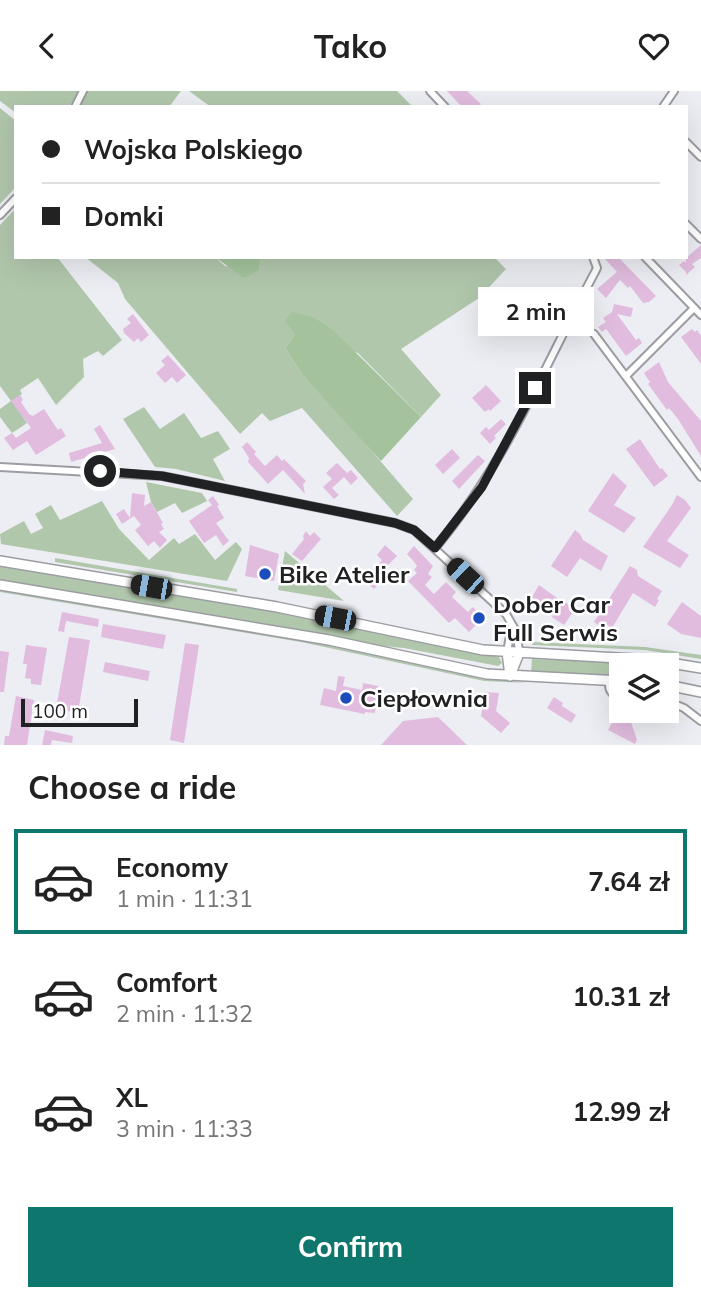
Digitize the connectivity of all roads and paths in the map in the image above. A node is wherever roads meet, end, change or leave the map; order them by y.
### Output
1 (430, 91) edge
2 (443, 105) edge
3 (688, 144) edge
4 (701, 157) edge
5 (14, 200) edge
6 (0, 215) edge
7 (688, 226) edge
8 (701, 239) edge
9 (594, 259) edge
10 (647, 259) edge
11 (694, 308) junction
12 (701, 315) edge
13 (594, 334) dead end
14 (626, 376) junction
15 (0, 467) edge
16 (701, 477) edge
17 (435, 548) junction
18 (0, 561) edge
19 (0, 585) edge
20 (512, 625) junction
21 (507, 652) junction
22 (519, 653) junction
23 (701, 668) edge
24 (510, 676) junction
25 (609, 680) edge
26 (679, 687) edge
27 (701, 692) edge
28 (679, 706) edge
29 (701, 721) edge

1 - 2 street
3 - 4 street
5 - 6 street
7 - 8 street
9 - 17 street
10 - 11 street
11 - 12 street
11 - 14 street
13 - 14 street
14 - 16 street
15 - 17 street
17 - 20 street
18 - 21 main road
19 - 24 main road
20 - 21 street
20 - 22 street
21 - 22 main road
21 - 24 main road
22 - 23 main road
22 - 24 main road
24 - 25 main road
26 - 27 main road
28 - 29 street

